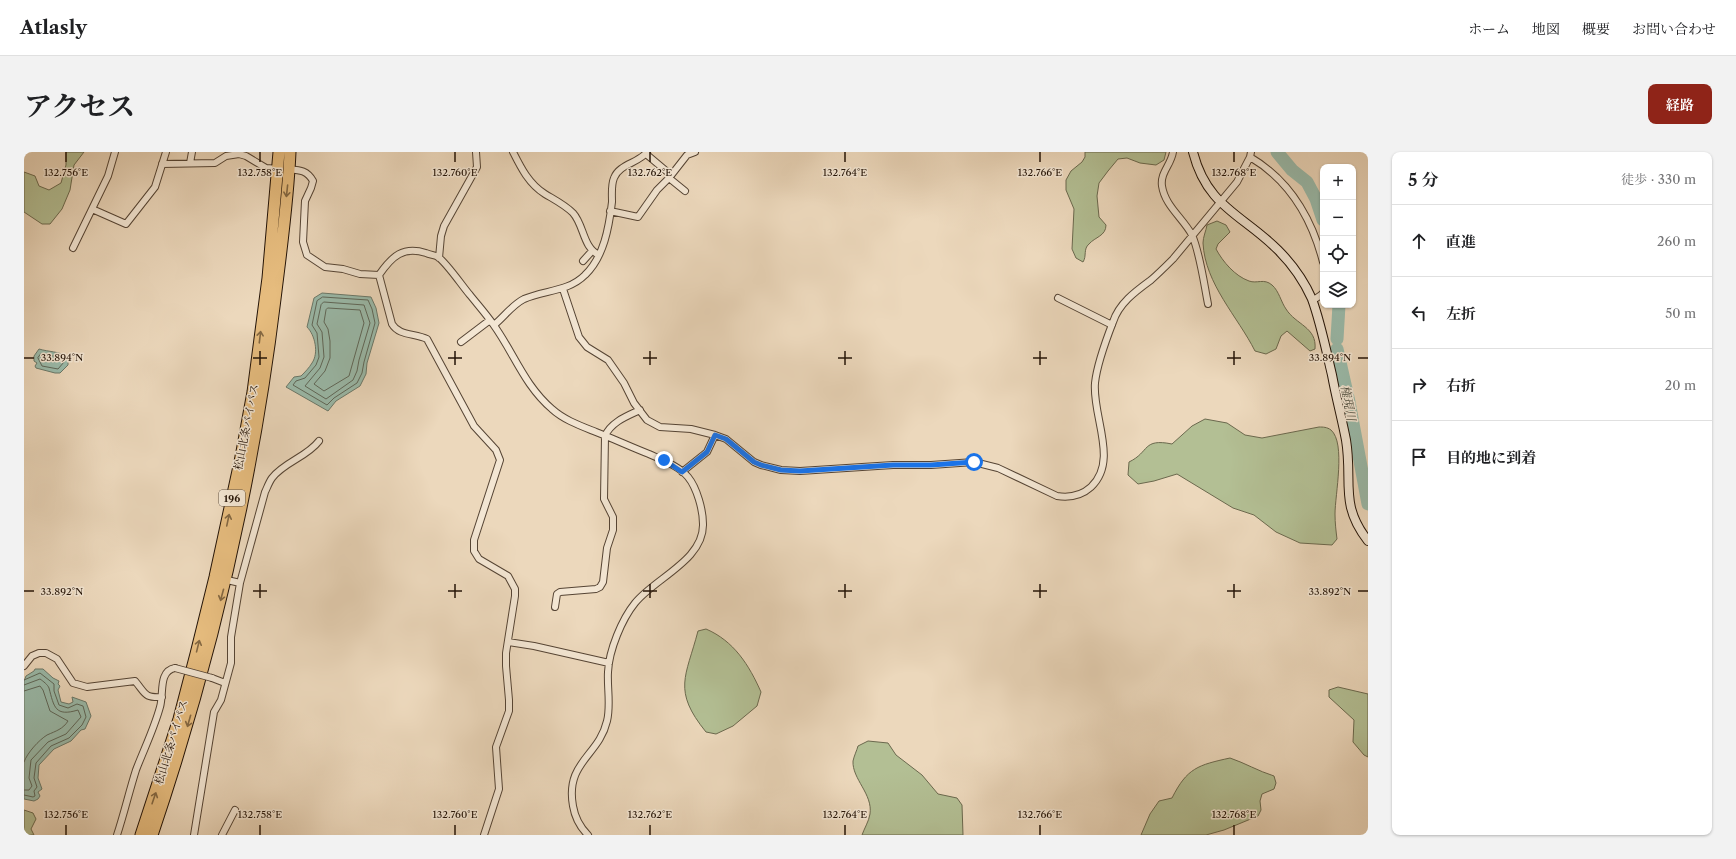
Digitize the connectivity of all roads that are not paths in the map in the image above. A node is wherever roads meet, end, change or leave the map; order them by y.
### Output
1 (115, 152) edge
2 (166, 152) edge
3 (192, 152) edge
4 (279, 152) edge
5 (290, 152) edge
6 (476, 152) edge
7 (514, 152) edge
8 (695, 152) edge
9 (1172, 152) edge
10 (1193, 152) edge
11 (647, 153) edge
12 (1250, 154) edge
13 (190, 163) junction
14 (162, 164) junction
15 (277, 169) junction
16 (289, 169) junction
17 (670, 177) junction
18 (685, 191) dead end
19 (1219, 202) junction
20 (92, 209) junction
21 (610, 211) junction
22 (1192, 235) junction
23 (73, 248) dead end
24 (1320, 250) edge
25 (592, 251) junction
26 (599, 255) junction
27 (439, 258) junction
28 (583, 261) dead end
29 (379, 275) junction
30 (564, 289) junction
31 (1320, 296) edge
32 (1058, 298) dead end
33 (1312, 300) junction
34 (1208, 304) dead end
35 (492, 323) junction
36 (1112, 325) junction
37 (461, 342) dead end
38 (640, 410) junction
39 (715, 435) junction
40 (605, 436) junction
41 (319, 441) dead end
42 (682, 472) junction
43 (1368, 541) edge
44 (221, 578) junction
45 (240, 583) junction
46 (555, 607) dead end
47 (508, 642) junction
48 (609, 663) junction
49 (24, 666) edge
50 (226, 683) junction
51 (162, 698) junction
52 (234, 810) dead end
53 (117, 835) edge
54 (141, 835) edge
55 (152, 835) edge
56 (194, 835) edge
57 (222, 835) edge
58 (484, 835) edge
59 (588, 835) edge

1 - 20 street
2 - 14 street
3 - 13 street
4 - 15 highway, 松山北条バイパス / 196
5 - 16 highway, 松山北条バイパス / 196
6 - 27 street
7 - 25 street
8 - 17 street
9 - 22 street
10 - 19 street
11 - 17 street
11 - 21 street
12 - 19 street
12 - 24 street
13 - 14 street
13 - 15 street
14 - 20 street
15 - 16 street
44 -> 15 highway, 松山北条バイパス / 196
16 - 29 street
16 -> 44 highway, 松山北条バイパス / 196
17 - 18 street
17 - 21 street
19 - 22 street
19 - 33 street
20 - 23 street
21 - 26 street
22 - 34 street
22 - 36 street
25 - 26 street
25 - 28 street
26 - 30 street
27 - 29 street
27 - 35 street
29 - 47 street
30 - 35 street
30 - 38 street
31 - 33 street
32 - 36 street
33 - 43 street
35 - 37 street
35 - 40 street
36 - 39 street
38 - 39 street
38 - 40 street
39 - 42 street
40 - 42 street
40 - 46 street
41 - 45 street
42 - 48 street
44 - 45 street
54 -> 44 highway, 松山北条バイパス / 196
44 -> 55 highway, 松山北条バイパス / 196
45 - 50 street
47 - 48 street
47 - 58 street
48 - 59 street
49 - 51 street
50 - 51 street, bridge
50 - 56 street
51 - 53 street
52 - 57 street

